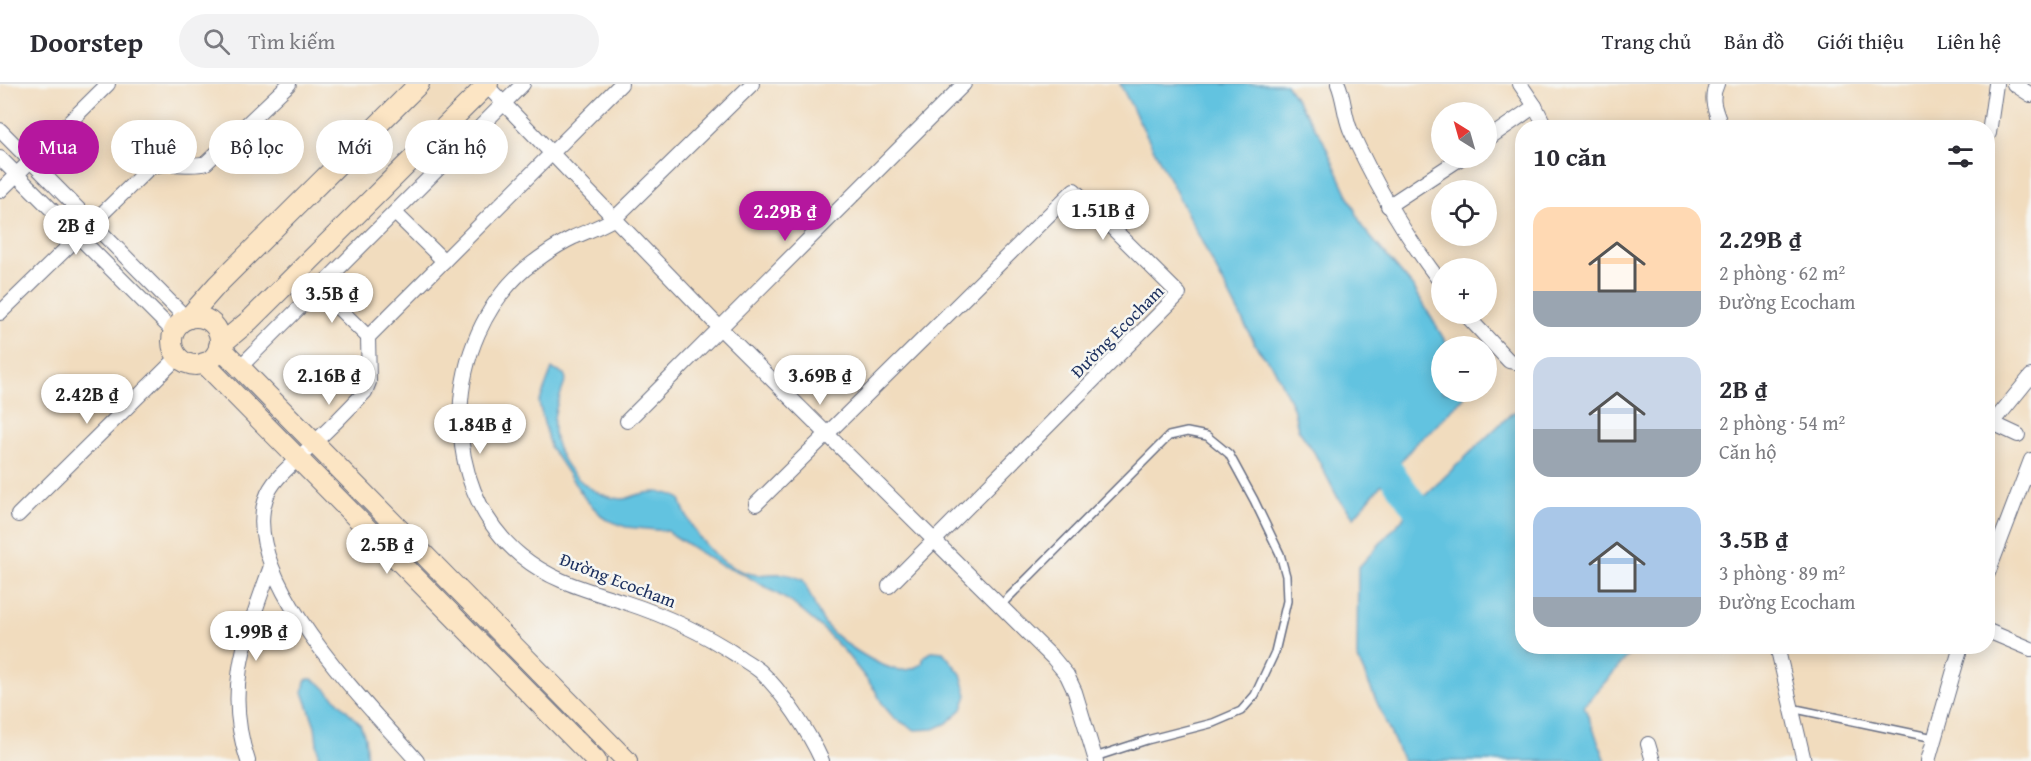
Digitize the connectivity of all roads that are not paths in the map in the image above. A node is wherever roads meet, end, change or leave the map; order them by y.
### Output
1 (108, 84) edge
2 (289, 84) edge
3 (419, 84) edge
4 (486, 84) edge
5 (524, 84) edge
6 (621, 84) edge
7 (752, 84) edge
8 (964, 84) edge
9 (1338, 84) edge
10 (1520, 84) edge
11 (1718, 84) edge
12 (1996, 84) edge
13 (2014, 84) edge
14 (2031, 95) edge
15 (504, 104) junction
16 (1535, 106) junction
17 (72, 120) edge
18 (1542, 120) edge
19 (1719, 120) edge
20 (1991, 120) edge
21 (0, 130) edge
22 (1497, 132) edge
23 (18, 149) edge
24 (552, 153) junction
25 (0, 158) edge
26 (1446, 168) edge
27 (43, 174) edge
28 (16, 175) junction
29 (0, 191) edge
30 (1388, 206) junction
31 (394, 213) junction
32 (615, 218) junction
33 (93, 224) junction
34 (79, 237) junction
35 (444, 261) junction
36 (1431, 270) edge
37 (319, 289) junction
38 (0, 313) edge
39 (1474, 324) edge
40 (180, 325) junction
41 (720, 328) junction
42 (368, 337) junction
43 (219, 346) junction
44 (178, 357) junction
45 (1515, 362) edge
46 (204, 363) junction
47 (240, 367) junction
48 (2031, 376) edge
49 (1995, 416) edge
50 (627, 421) dead end
51 (1995, 424) edge
52 (826, 434) junction
53 (2018, 435) dead end
54 (315, 443) junction
55 (298, 459) junction
56 (2031, 460) edge
57 (756, 504) dead end
58 (18, 516) dead end
59 (934, 542) junction
60 (1995, 555) edge
61 (271, 566) junction
62 (889, 586) dead end
63 (999, 606) junction
64 (1995, 634) edge
65 (2031, 649) edge
66 (1779, 654) edge
67 (1959, 654) edge
68 (1791, 708) junction
69 (1934, 738) junction
70 (1648, 744) dead end
71 (1091, 760) edge
72 (248, 761) edge
73 (417, 761) edge
74 (596, 761) edge
75 (627, 761) edge
76 (822, 761) edge
77 (1653, 761) edge
78 (1804, 761) edge
79 (1928, 761) edge

1 - 17 street
2 - 33 street
3 - 40 street
4 - 15 street
4 - 43 street
5 - 15 street
6 - 24 street
7 - 32 street, Đường Ecocham
8 - 41 street
9 - 30 street
10 - 16 street
11 - 19 street
12 - 20 street
13 - 14 street
15 - 24 street
15 - 31 street
16 - 18 street
16 - 22 street
21 - 23 street
24 - 32 street
24 - 35 street
25 - 28 street
26 - 30 street
27 - 33 street
28 - 29 street
28 - 34 street
30 - 36 street
31 - 35 street
31 - 37 street
32 - 41 street
32 - 76 street, Đường Ecocham
33 - 34 street
33 - 40 street
34 - 38 street
34 - 40 street
35 - 42 street
37 - 42 street
37 - 47 street
39 - 45 street
40 - 43 street
40 - 44 street
41 - 50 street
41 - 52 street
42 - 54 street
43 - 46 street
43 - 47 street
44 - 46 street
44 - 58 street
46 - 55 street
47 - 54 street
48 - 49 street
51 - 53 street
52 - 57 street, Đường Ecocham
52 - 59 street
52 - 59 street, Đường Ecocham
54 - 55 street
54 - 75 street
55 - 61 street
55 - 74 street
56 - 60 street
59 - 62 street, Đường Ecocham
59 - 63 street
61 - 72 street
61 - 73 street
63 - 71 street
63 - 71 lane
64 - 65 street
66 - 68 street
67 - 69 street
68 - 69 lane
68 - 78 street
69 - 79 street
70 - 77 street

